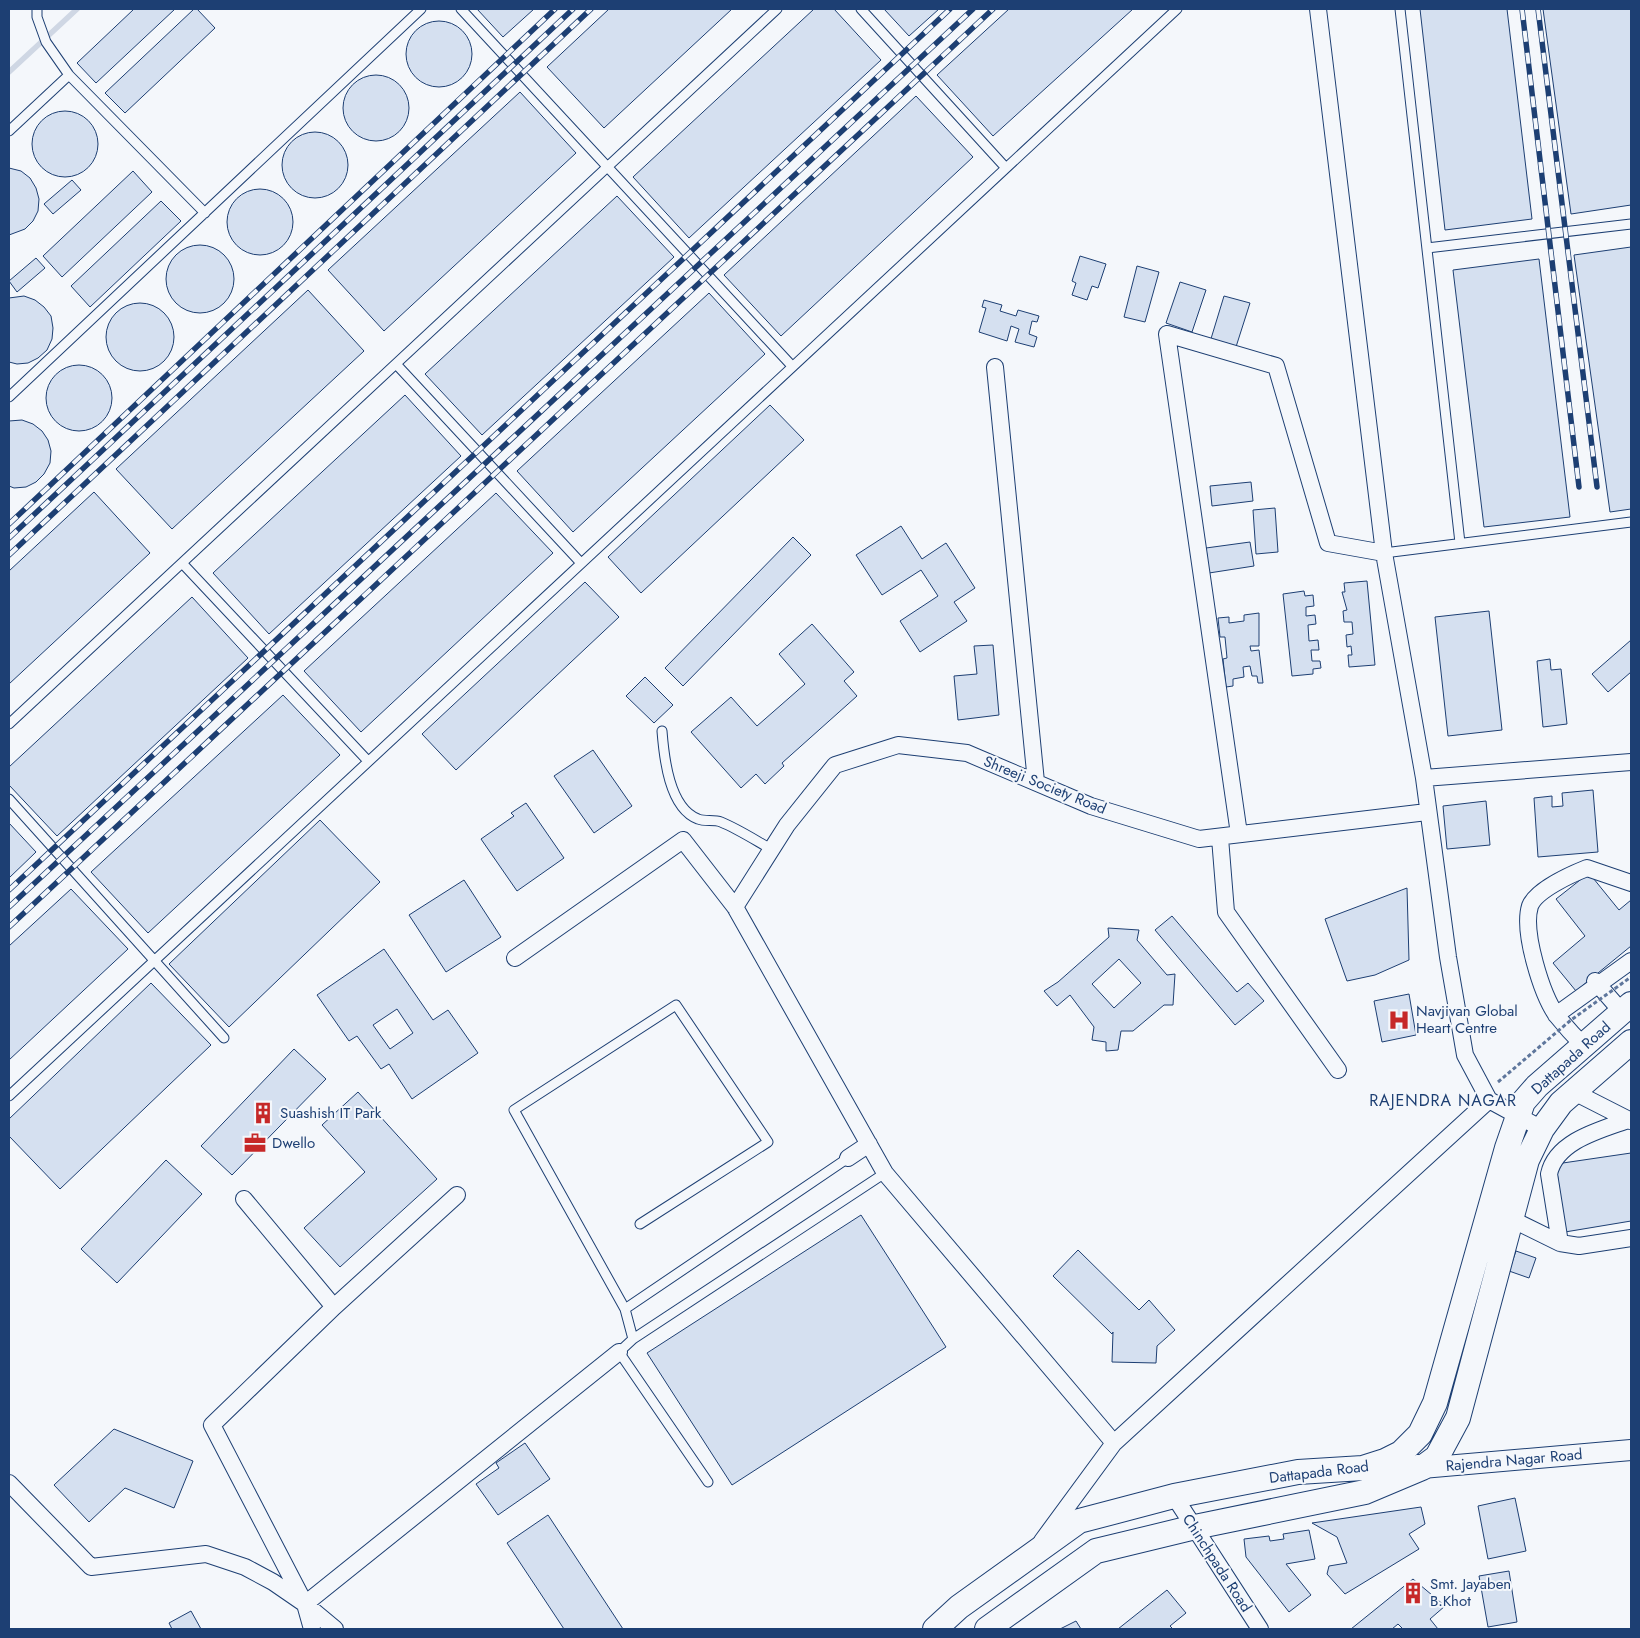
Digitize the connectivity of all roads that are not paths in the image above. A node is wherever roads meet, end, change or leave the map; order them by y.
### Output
1 (37, 9) edge
2 (421, 9) edge
3 (461, 9) edge
4 (777, 9) edge
5 (861, 9) edge
6 (1177, 9) edge
7 (1318, 9) edge
8 (1400, 9) edge
9 (69, 75) junction
10 (9, 131) edge
11 (607, 167) junction
12 (1006, 168) junction
13 (205, 213) junction
14 (1631, 224) edge
15 (1427, 248) junction
16 (396, 364) junction
17 (792, 366) junction
18 (995, 366) dead end
19 (9, 397) edge
20 (1631, 522) edge
21 (1460, 543) junction
22 (1384, 553) junction
23 (182, 563) junction
24 (581, 563) junction
25 (9, 724) edge
26 (662, 731) dead end
27 (368, 761) junction
28 (1631, 762) edge
29 (1424, 778) junction
30 (1036, 782) junction
31 (9, 799) edge
32 (1427, 812) junction
33 (1239, 834) junction
34 (1220, 838) junction
35 (771, 849) junction
36 (1631, 884) edge
37 (735, 907) junction
38 (515, 958) dead end
39 (154, 960) junction
40 (1631, 961) edge
41 (1597, 983) junction
42 (1627, 1008) edge
43 (1556, 1015) junction
44 (224, 1038) dead end
45 (1631, 1042) edge
46 (1583, 1045) junction
47 (1338, 1070) dead end
48 (9, 1096) edge
49 (1568, 1098) junction
50 (1490, 1100) junction
51 (1517, 1117) junction
52 (1630, 1121) edge
53 (1542, 1129) junction
54 (869, 1144) junction
55 (1507, 1148) junction
56 (848, 1158) joint
57 (1541, 1159) junction
58 (885, 1173) junction
59 (457, 1196) dead end
60 (244, 1199) dead end
61 (1490, 1209) junction
62 (1511, 1219) junction
63 (640, 1224) dead end
64 (1631, 1238) edge
65 (1560, 1243) junction
66 (334, 1307) junction
67 (625, 1309) junction
68 (633, 1339) junction
69 (619, 1352) junction
70 (1114, 1443) junction
71 (1631, 1450) edge
72 (1402, 1452) junction
73 (1422, 1468) junction
74 (708, 1482) dead end
75 (9, 1483) edge
76 (1174, 1496) junction
77 (1196, 1527) junction
78 (1033, 1555) junction
79 (305, 1604) junction
80 (312, 1629) edge
81 (335, 1629) edge
82 (935, 1629) edge
83 (987, 1629) edge
84 (1260, 1629) edge

1 - 9 lane
2 - 13 lane
3 - 11 lane
4 - 11 lane
5 - 12 lane
6 - 12 lane
7 - 22 street
8 - 15 lane
9 - 10 lane
9 - 13 lane
11 - 16 lane
11 - 17 lane
12 - 17 lane
13 - 19 lane
14 - 15 lane
15 - 21 lane
16 - 23 lane
16 - 24 lane
17 - 24 lane
18 - 30 street
20 - 21 lane
21 - 22 lane
22 - 29 street
22 - 33 street
23 - 25 lane
23 - 27 lane
24 - 27 lane
26 - 35 lane
27 - 39 lane
28 - 29 street
29 - 32 street
30 - 34 street, Shreeji Society Road
30 - 35 street, Shreeji Society Road
31 - 39 lane
32 - 33 street, Shreeji Society Road
32 - 50 street
33 - 34 street, Shreeji Society Road
34 - 47 street
35 - 37 street, Shreeji Society Road
36 - 43 street
37 - 38 street
37 - 54 street
39 - 44 lane
39 - 48 lane
40 - 41 street
41 - 42 street
41 - 43 street
42 - 46 main road, Dattapada Road
43 - 46 street
45 - 49 main road, Dattapada Road
46 - 51 main road, Dattapada Road
49 - 52 street
49 - 53 main road, Dattapada Road
50 - 51 street
50 - 70 street
51 - 53 street
51 - 55 main road, Dattapada Road
52 - 57 street
53 - 57 main road, Dattapada Road
54 - 56 street
54 - 58 street
55 - 57 street
55 - 61 main road, Dattapada Road
56 - 67 lane
57 - 62 main road, Dattapada Road
57 - 65 street
58 - 68 lane
58 - 70 street
59 - 66 street
60 - 66 street
61 - 62 street
61 - 72 main road, Dattapada Road
62 - 65 street
62 - 73 main road, Dattapada Road
63 - 67 lane
64 - 65 street
66 - 79 street
67 - 68 lane
68 - 69 lane
69 - 74 lane
69 - 79 street
70 - 78 street
71 - 73 street, Rajendra Nagar Road
72 - 73 street
72 - 76 main road, Dattapada Road
73 - 77 main road, Dattapada Road
75 - 79 street
76 - 77 street, Chinchpada Road
76 - 78 main road, Dattapada Road
77 - 83 main road, Dattapada Road
77 - 84 street, Chinchpada Road
78 - 82 main road, Dattapada Road
79 - 80 street
79 - 81 street

